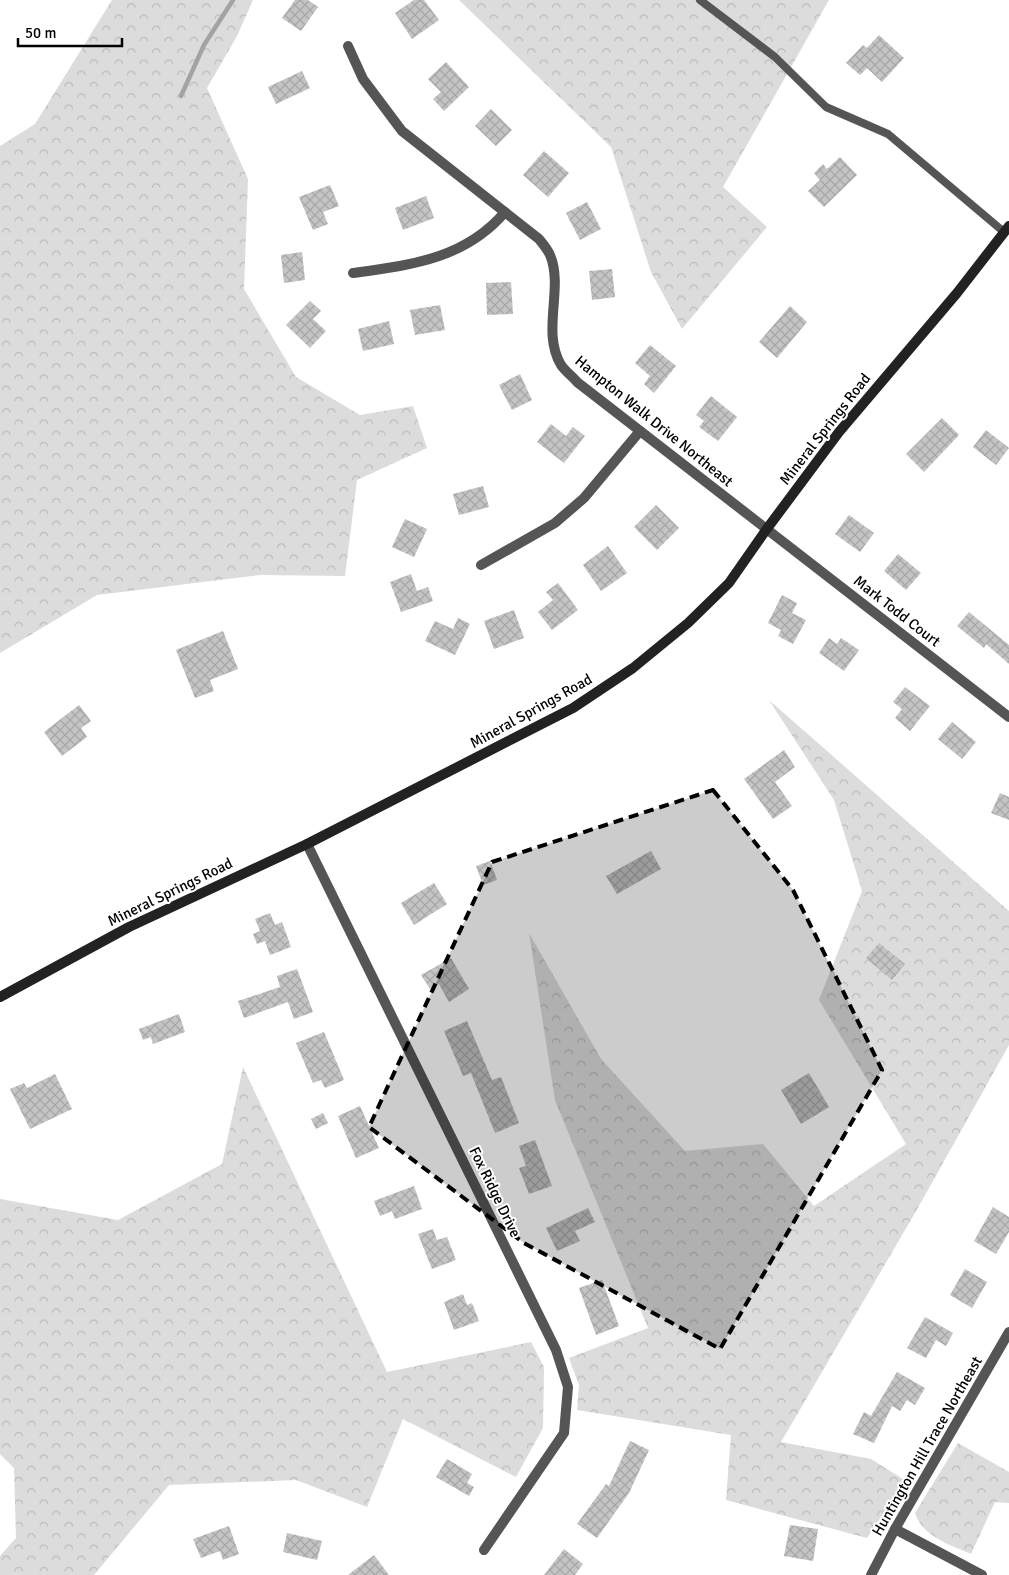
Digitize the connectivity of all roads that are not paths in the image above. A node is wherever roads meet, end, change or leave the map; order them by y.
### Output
1 (700, 0) edge
2 (348, 46) dead end
3 (506, 212) junction
4 (1006, 229) edge
5 (353, 273) dead end
6 (640, 431) junction
7 (766, 530) junction
8 (481, 565) dead end
9 (1009, 717) edge
10 (307, 844) junction
11 (0, 997) edge
12 (1009, 1332) edge
13 (895, 1530) junction
14 (484, 1550) dead end
15 (871, 1575) edge
16 (982, 1575) edge

1 - 4 lane
2 - 3 street, Hampton Walk Drive Northeast
3 - 5 street
3 - 6 street, Hampton Walk Drive Northeast
4 - 7 street, Mineral Springs Road
6 - 7 street, Hampton Walk Drive Northeast
6 - 8 street
7 - 9 street, Mark Todd Court
7 - 10 street, Mineral Springs Road
10 - 11 street, Mineral Springs Road
10 - 14 street, Fox Ridge Drive
12 - 13 street, Huntington Hill Trace Northeast
13 - 15 street, Huntington Hill Trace Northeast
13 - 16 street

